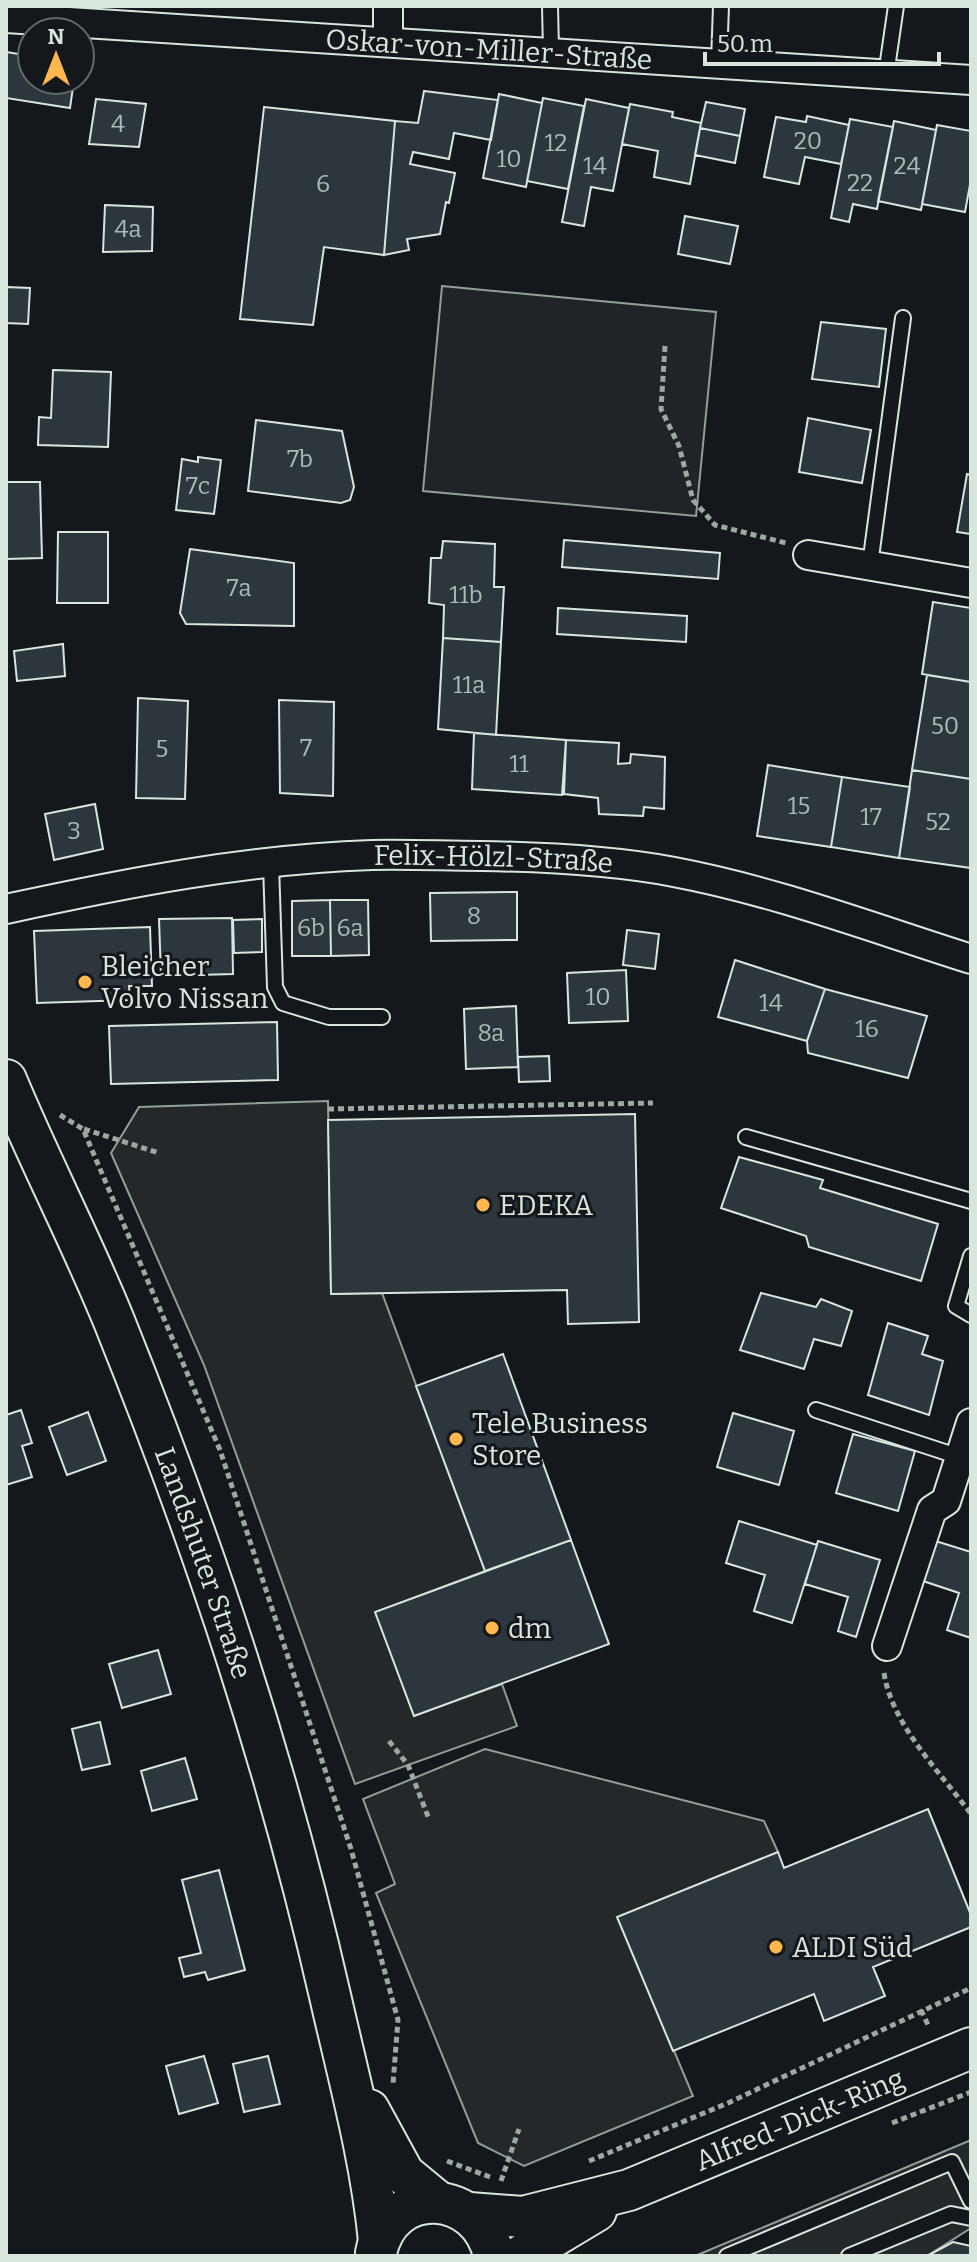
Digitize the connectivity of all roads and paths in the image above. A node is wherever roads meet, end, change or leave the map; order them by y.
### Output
1 (388, 6) edge
2 (550, 6) edge
3 (721, 6) edge
4 (896, 6) edge
5 (6, 18) edge
6 (388, 42) junction
7 (551, 50) junction
8 (719, 61) junction
9 (886, 75) junction
10 (971, 80) edge
11 (903, 318) dead end
12 (665, 346) dead end
13 (808, 555) joint
14 (870, 565) junction
15 (971, 583) edge
16 (271, 864) junction
17 (6, 909) edge
18 (971, 959) edge
19 (382, 1017) dead end
20 (6, 1080) edge
21 (653, 1103) dead end
22 (328, 1109) dead end
23 (83, 1129) dead end
24 (746, 1137) dead end
25 (159, 1153) dead end
26 (971, 1201) edge
27 (971, 1256) edge
28 (971, 1315) edge
29 (816, 1410) dead end
30 (971, 1423) edge
31 (960, 1457) junction
32 (887, 1646) joint
33 (389, 1741) dead end
34 (971, 1814) edge
35 (429, 1819) dead end
36 (971, 1988) edge
37 (971, 2048) edge
38 (345, 2064) junction
39 (519, 2129) dead end
40 (580, 2164) dead end
41 (506, 2172) dead end
42 (629, 2190) junction
43 (971, 2201) edge
44 (454, 2208) junction
45 (971, 2218) edge
46 (377, 2248) edge
47 (494, 2256) edge
48 (521, 2256) edge
49 (727, 2256) edge
50 (849, 2256) edge

1 - 6 street
2 - 7 lane
3 - 8 lane
4 - 9 lane
5 - 6 street, Oskar-von-Miller-Straße
6 - 7 street, Oskar-von-Miller-Straße
7 - 8 street, Oskar-von-Miller-Straße
8 - 9 street, Oskar-von-Miller-Straße
9 - 10 street, Oskar-von-Miller-Straße
11 - 14 lane
12 - 13 path
13 - 14 street
14 - 15 street
16 - 17 street, Felix-Hölzl-Straße
16 - 18 street, Felix-Hölzl-Straße
16 - 19 lane
20 - 38 main road, Landshuter Straße
21 - 22 path
23 - 25 path
24 - 26 lane
27 - 28 lane
29 - 31 lane
30 - 31 street
31 - 32 street
32 - 34 path
33 - 35 path
36 - 40 path
37 - 42 main road, Alfred-Dick-Ring
38 - 44 main road, Landshuter Straße
38 - 46 main road, Landshuter Straße
39 - 41 path
42 - 44 main road, Alfred-Dick-Ring
42 - 48 main road, Alfred-Dick-Ring
43 - 49 lane
44 - 46 main road
44 - 47 main road, Landshuter Straße
45 - 50 lane

